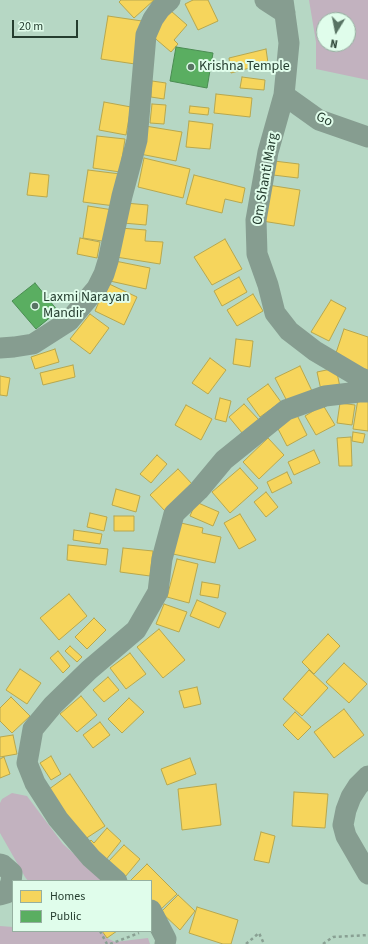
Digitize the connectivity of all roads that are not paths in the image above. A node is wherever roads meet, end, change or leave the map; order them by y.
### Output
1 (170, 0) edge
2 (265, 0) edge
3 (284, 6) edge
4 (284, 95) junction
5 (368, 137) edge
6 (0, 348) edge
7 (368, 381) edge
8 (368, 392) edge
9 (368, 776) edge
10 (0, 864) edge
11 (368, 874) edge
12 (116, 880) edge
13 (0, 895) edge
14 (152, 913) edge
15 (162, 942) edge

1 - 6 street
2 - 3 street
3 - 4 street, Om Shanti Marg
4 - 5 street, Go
4 - 7 street, Om Shanti Marg
8 - 12 street
9 - 11 street
10 - 13 street
14 - 15 street

